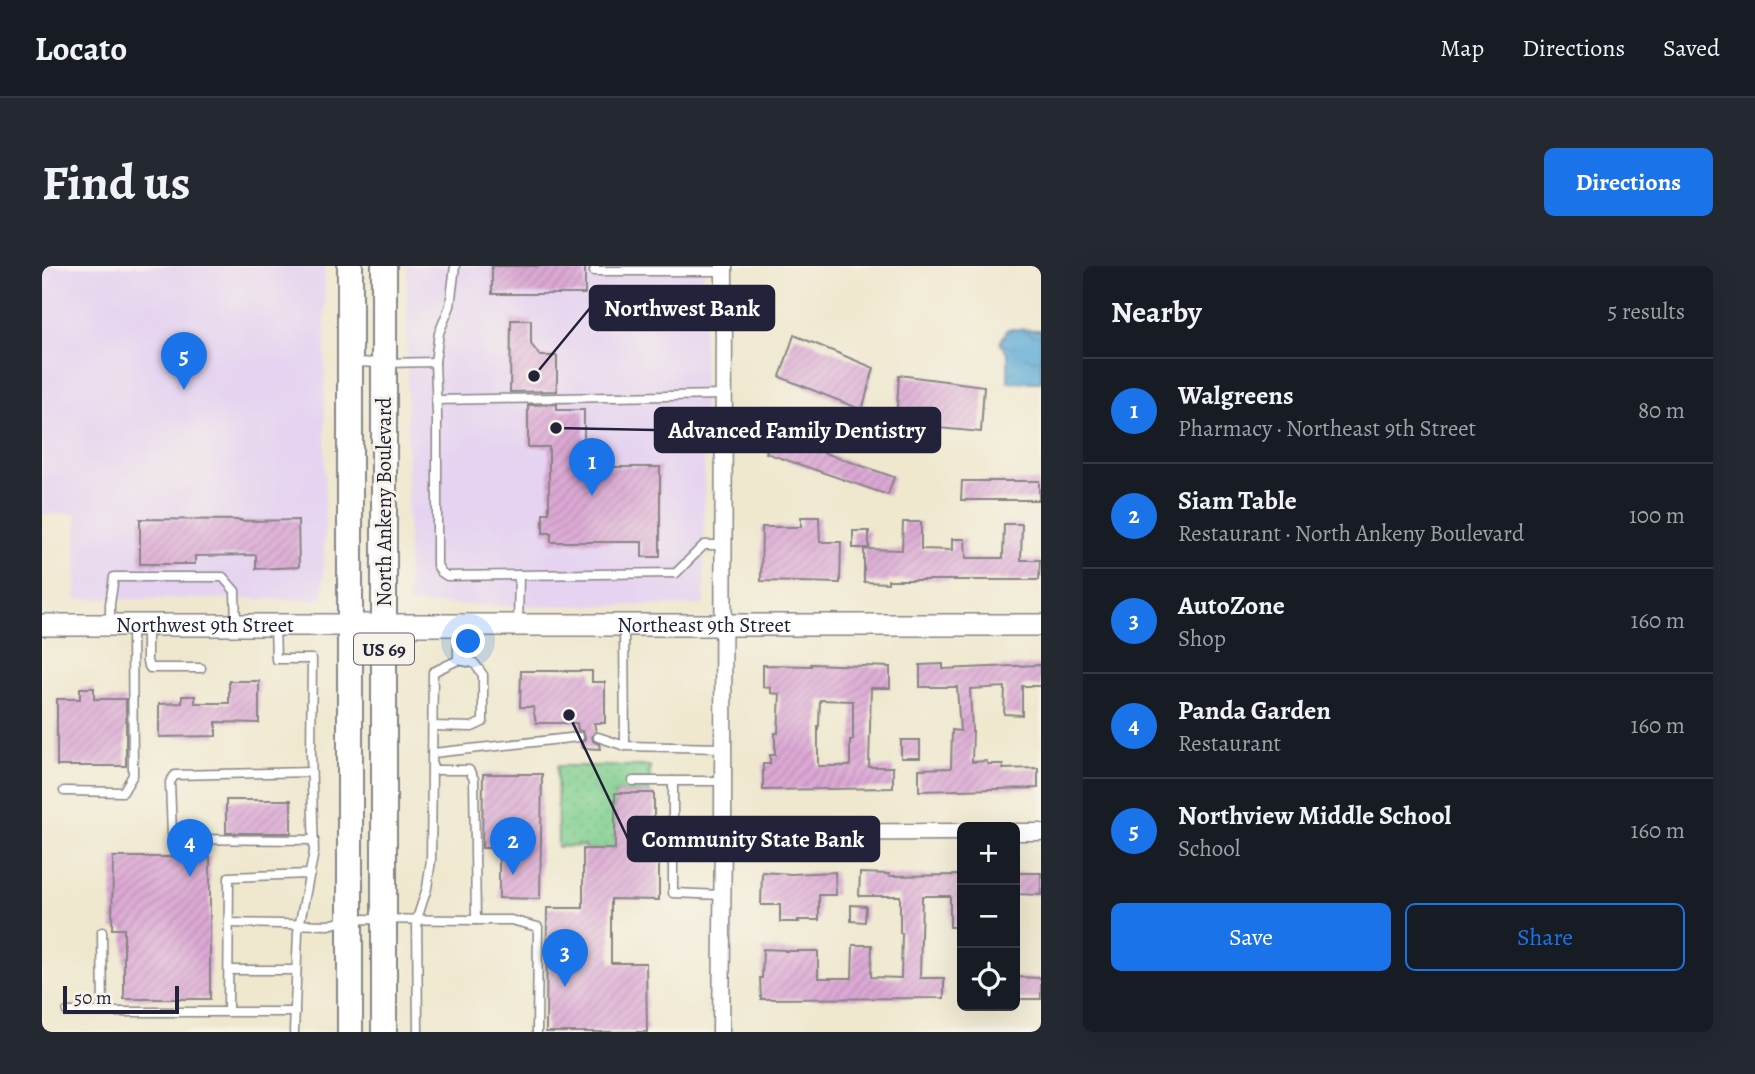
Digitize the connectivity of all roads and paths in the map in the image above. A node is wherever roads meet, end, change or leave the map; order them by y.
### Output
1 (350, 266) edge
2 (384, 266) edge
3 (455, 266) edge
4 (662, 268) edge
5 (724, 268) edge
6 (594, 271) dead end
7 (350, 362) junction
8 (435, 362) junction
9 (384, 363) junction
10 (724, 395) junction
11 (436, 400) junction
12 (724, 545) junction
13 (519, 575) junction
14 (236, 624) junction
15 (275, 624) junction
16 (367, 624) junction
17 (458, 624) junction
18 (518, 624) junction
19 (42, 625) edge
20 (130, 625) junction
21 (624, 625) junction
22 (723, 625) junction
23 (1041, 625) edge
24 (458, 660) junction
25 (201, 668) dead end
26 (433, 726) junction
27 (579, 737) dead end
28 (598, 737) dead end
29 (625, 746) junction
30 (723, 748) junction
31 (433, 753) junction
32 (433, 769) junction
33 (311, 772) junction
34 (633, 781) dead end
35 (673, 781) junction
36 (723, 781) junction
37 (64, 791) dead end
38 (957, 832) edge
39 (1020, 832) edge
40 (1041, 832) edge
41 (723, 833) junction
42 (314, 840) junction
43 (310, 874) junction
44 (722, 895) junction
45 (351, 919) junction
46 (384, 919) junction
47 (417, 919) junction
48 (476, 919) junction
49 (229, 923) junction
50 (300, 924) junction
51 (103, 932) dead end
52 (229, 970) junction
53 (296, 970) junction
54 (228, 1011) junction
55 (67, 1012) dead end
56 (103, 1012) junction
57 (295, 1012) junction
58 (294, 1032) edge
59 (351, 1032) edge
60 (384, 1032) edge
61 (418, 1032) edge
62 (537, 1032) edge
63 (721, 1032) edge

1 - 7 main road, North Ankeny Boulevard / US 69
2 - 9 main road, North Ankeny Boulevard / US 69
3 - 8 lane
4 - 5 lane
4 - 6 lane
5 - 10 street
7 - 9 lane
7 - 16 main road, North Ankeny Boulevard / US 69
8 - 9 lane
8 - 11 lane
9 - 16 main road, North Ankeny Boulevard / US 69
10 - 11 lane
10 - 12 street
11 - 13 lane
12 - 13 lane
12 - 22 street
13 - 18 lane
14 - 15 street, Northwest 9th Street
14 - 20 street, Northwest 9th Street
14 - 20 lane
15 - 16 street, Northwest 9th Street
15 - 33 lane
16 - 17 street, Northeast 9th Street
16 - 45 main road, North Ankeny Boulevard / US 69
16 - 46 main road, North Ankeny Boulevard / US 69
17 - 18 street, Northeast 9th Street
17 - 24 lane
18 - 21 street, Northeast 9th Street
19 - 20 street, Northwest 9th Street
20 - 25 lane
20 - 37 lane
21 - 22 street, Northeast 9th Street
21 - 29 lane
22 - 23 street, Northeast 9th Street
22 - 30 street
24 - 26 lane
24 - 26 lane
26 - 31 lane
27 - 31 lane
28 - 29 lane
29 - 30 lane
30 - 36 street
31 - 32 lane
32 - 47 lane
32 - 48 lane
33 - 42 lane
33 - 42 lane
34 - 35 lane
35 - 36 lane
35 - 44 lane
36 - 41 street
38 - 41 street
39 - 40 street
41 - 44 street
42 - 43 lane
43 - 49 lane
43 - 50 lane
44 - 63 street
45 - 46 lane
45 - 50 lane
45 - 59 main road, North Ankeny Boulevard / US 69
46 - 47 lane
46 - 60 main road, North Ankeny Boulevard / US 69
47 - 48 lane
47 - 61 lane
48 - 62 lane
49 - 50 lane
49 - 52 lane
50 - 53 lane
51 - 56 lane
52 - 53 lane
52 - 54 lane
53 - 57 lane
54 - 56 lane
54 - 57 lane
55 - 56 lane
57 - 58 lane

